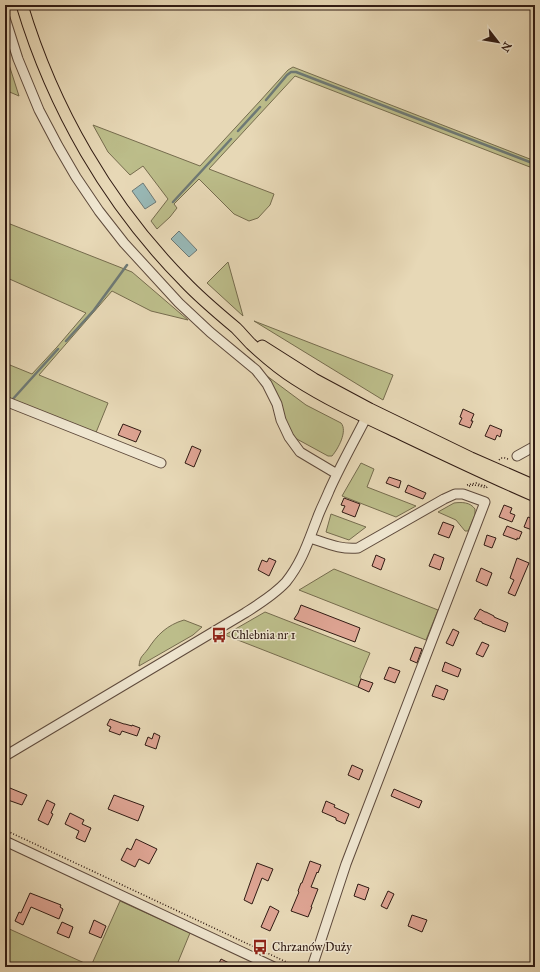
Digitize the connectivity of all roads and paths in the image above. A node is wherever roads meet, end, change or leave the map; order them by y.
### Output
1 (22, 5) edge
2 (5, 18) edge
3 (5, 400) edge
4 (368, 414) junction
5 (535, 446) edge
6 (519, 455) joint
7 (499, 461) dead end
8 (161, 463) dead end
9 (337, 474) junction
10 (489, 483) dead end
11 (535, 486) edge
12 (461, 494) junction
13 (535, 496) edge
14 (310, 538) junction
15 (5, 756) edge
16 (5, 830) edge
17 (5, 841) edge
18 (274, 967) edge
19 (297, 967) edge
20 (312, 967) edge

1 - 4 main road
2 - 9 street
3 - 8 street
4 - 9 street
4 - 11 main road
4 - 13 main road
5 - 6 street
6 - 7 path
9 - 14 street
10 - 12 path
12 - 14 street
12 - 20 street
14 - 15 street
16 - 19 path
17 - 18 street

